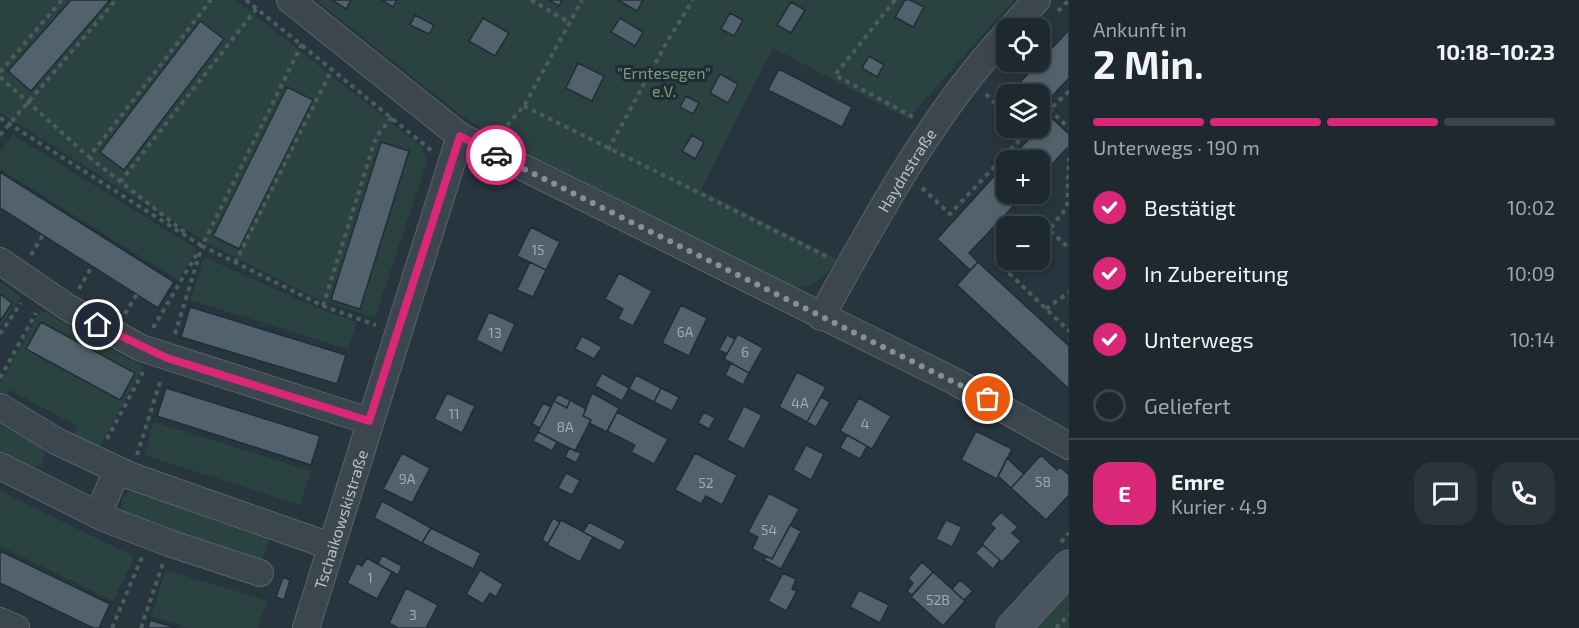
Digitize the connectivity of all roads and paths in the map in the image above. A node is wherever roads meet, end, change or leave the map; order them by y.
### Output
1 (62, 0) edge
2 (116, 0) edge
3 (211, 0) edge
4 (246, 0) edge
5 (290, 0) edge
6 (531, 0) edge
7 (582, 0) edge
8 (693, 0) edge
9 (895, 0) edge
10 (1037, 0) edge
11 (257, 8) junction
12 (1020, 18) edge
13 (570, 23) junction
14 (302, 44) junction
15 (996, 45) edge
16 (332, 69) junction
17 (0, 72) edge
18 (0, 77) edge
19 (1069, 92) edge
20 (976, 99) dead end
21 (26, 101) junction
22 (996, 104) edge
23 (524, 106) junction
24 (392, 117) junction
25 (0, 118) edge
26 (7, 123) junction
27 (1069, 128) edge
28 (934, 129) junction
29 (0, 135) edge
30 (460, 136) junction
31 (1022, 138) edge
32 (486, 150) junction
33 (608, 150) junction
34 (89, 157) junction
35 (433, 160) dead end
36 (1069, 162) edge
37 (120, 182) junction
38 (915, 182) dead end
39 (1050, 231) joint
40 (202, 246) junction
41 (1069, 248) edge
42 (0, 261) edge
43 (235, 263) junction
44 (849, 266) junction
45 (1014, 270) edge
46 (40, 290) junction
47 (1069, 292) edge
48 (323, 306) junction
49 (1046, 309) junction
50 (821, 317) junction
51 (380, 326) dead end
52 (1069, 331) edge
53 (0, 334) edge
54 (145, 356) junction
55 (0, 378) edge
56 (0, 407) edge
57 (369, 421) junction
58 (1069, 446) edge
59 (0, 466) edge
60 (106, 466) junction
61 (98, 515) junction
62 (160, 540) junction
63 (330, 546) junction
64 (1069, 567) edge
65 (260, 573) dead end
66 (1069, 614) edge
67 (0, 621) edge
68 (314, 625) edge
69 (16, 628) edge
70 (112, 628) edge
71 (141, 628) edge
72 (1013, 628) edge
73 (1056, 628) edge

1 - 17 path
2 - 21 path
3 - 34 path
4 - 11 path
5 - 30 street
6 - 13 path
7 - 13 path
8 - 33 path
9 - 28 path
10 - 12 street
11 - 14 path
11 - 37 path
13 - 23 path
14 - 16 path
14 - 40 path
15 - 28 street, Haydnstraße
16 - 24 path
16 - 43 path
18 - 21 path
19 - 27 path
20 - 22 path
21 - 26 path
21 - 34 path
23 - 32 path
23 - 33 path
24 - 35 path
24 - 48 path
25 - 26 path
26 - 29 path
26 - 40 path
28 - 44 street, Haydnstraße
30 - 32 street
30 - 57 street, Tschaikowskistraße
31 - 38 path
32 - 50 street
33 - 44 path
34 - 37 path
36 - 39 path
37 - 40 path
39 - 41 path
40 - 43 path
40 - 54 path
42 - 46 street
43 - 48 path
44 - 50 street, Haydnstraße
45 - 49 path
46 - 53 path
46 - 54 street
46 - 55 path
47 - 49 path
48 - 51 path
49 - 52 path
50 - 58 street
54 - 57 street
54 - 60 path
56 - 60 street
57 - 63 street, Tschaikowskistraße
59 - 61 street
60 - 61 street
60 - 63 street
61 - 62 street
62 - 65 street
62 - 70 path
62 - 71 path
63 - 68 street, Tschaikowskistraße
64 - 72 street
66 - 73 path
67 - 69 street

